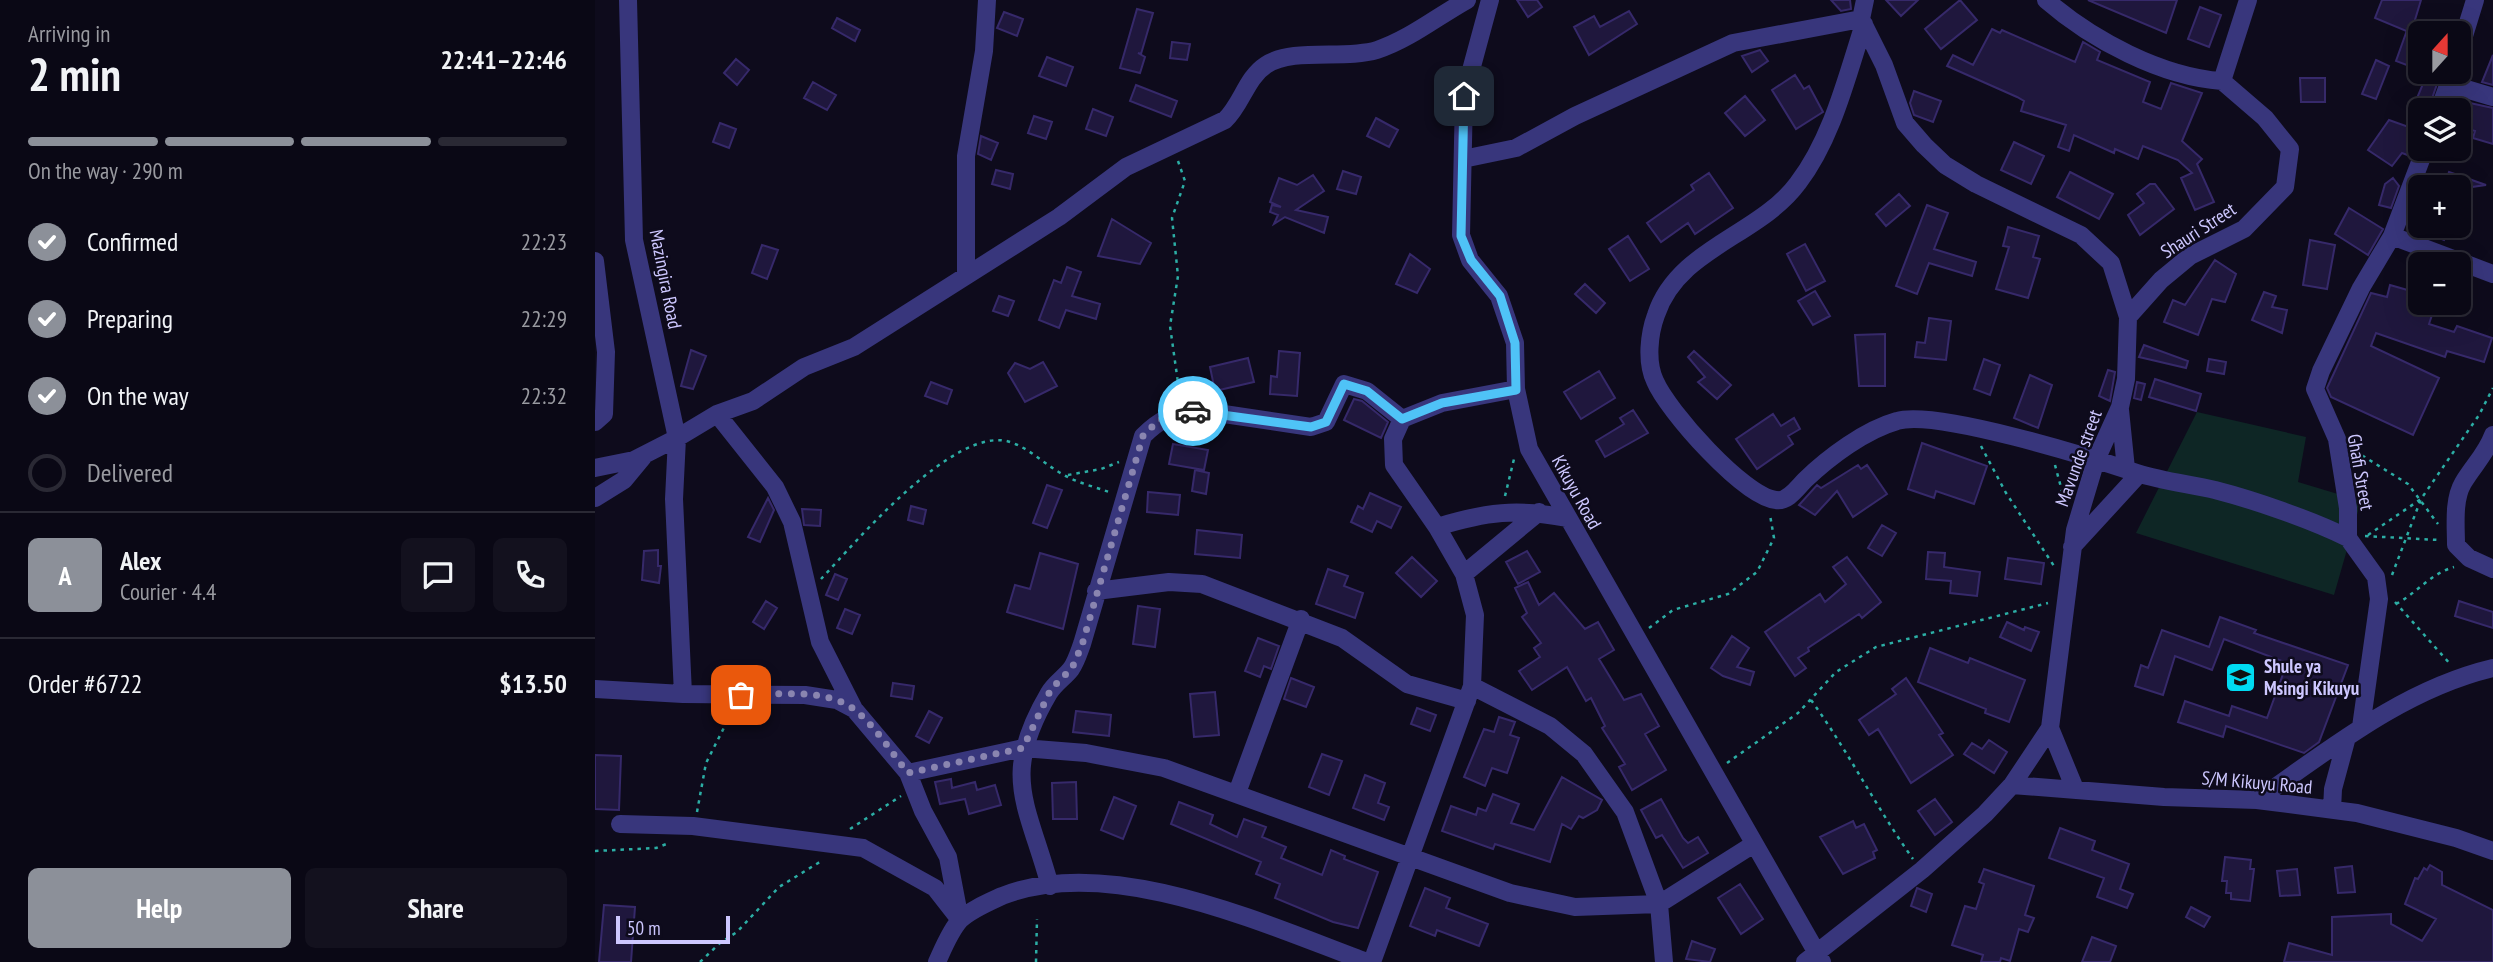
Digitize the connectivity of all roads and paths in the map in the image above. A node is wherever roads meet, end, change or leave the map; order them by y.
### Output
1 (628, 0) edge
2 (987, 0) edge
3 (1467, 0) edge
4 (1490, 0) edge
5 (1865, 0) edge
6 (2046, 0) edge
7 (2248, 0) edge
8 (2475, 0) edge
9 (1862, 21) junction
10 (2469, 21) edge
11 (2223, 81) junction
12 (2464, 84) edge
13 (2493, 97) edge
14 (1172, 145) junction
15 (1463, 159) junction
16 (2420, 161) edge
17 (2392, 236) junction
18 (595, 261) edge
19 (966, 274) junction
20 (2493, 274) edge
21 (2128, 317) junction
22 (2493, 388) edge
23 (1516, 390) junction
24 (2120, 407) junction
25 (1182, 411) junction
26 (717, 414) junction
27 (1402, 419) junction
28 (595, 422) edge
29 (1972, 428) junction
30 (1523, 429) junction
31 (2493, 435) edge
32 (677, 438) junction
33 (2337, 439) junction
34 (2050, 448) junction
35 (1140, 449) junction
36 (645, 454) junction
37 (2096, 460) junction
38 (595, 468) edge
39 (2133, 471) junction
40 (1065, 475) junction
41 (595, 498) edge
42 (1125, 498) junction
43 (2421, 499) junction
44 (1767, 509) dead end
45 (1501, 511) junction
46 (1539, 512) junction
47 (1567, 518) junction
48 (1437, 527) junction
49 (2357, 537) junction
50 (2073, 539) junction
51 (2406, 540) junction
52 (2456, 545) junction
53 (2459, 566) dead end
54 (2493, 569) edge
55 (1464, 574) junction
56 (1096, 590) junction
57 (2066, 592) junction
58 (807, 594) junction
59 (2387, 597) junction
60 (1301, 619) junction
61 (1636, 639) junction
62 (2493, 668) edge
63 (2462, 675) junction
64 (595, 689) edge
65 (683, 694) junction
66 (1469, 694) junction
67 (741, 695) junction
68 (1811, 700) junction
69 (854, 709) junction
70 (2050, 728) junction
71 (2354, 732) junction
72 (1023, 748) junction
73 (1712, 772) junction
74 (911, 781) junction
75 (2012, 785) junction
76 (2075, 789) junction
77 (1237, 793) junction
78 (2257, 800) junction
79 (2332, 810) junction
80 (620, 824) dead end
81 (693, 826) junction
82 (836, 843) junction
83 (1753, 844) junction
84 (595, 851) edge
85 (2493, 851) edge
86 (1410, 857) junction
87 (1921, 870) junction
88 (1050, 886) junction
89 (1659, 904) junction
90 (1037, 919) dead end
91 (960, 920) junction
92 (1815, 959) edge
93 (700, 962) edge
94 (937, 962) edge
95 (1036, 962) edge
96 (1370, 962) edge
97 (1664, 962) edge

1 - 32 street, Mazingira Road
2 - 19 street
3 - 14 street
4 - 15 street, Kikuyu Road
5 - 9 street
6 - 11 street
7 - 11 street
8 - 10 street
9 - 15 street
9 - 21 street, Mavunde street
9 - 29 street
11 - 21 street, Shauri Street
12 - 13 street
14 - 19 street
14 - 25 path
15 - 23 street, Kikuyu Road
16 - 17 street, Ghafi Street
17 - 20 street
17 - 33 street, Ghafi Street
18 - 28 street
19 - 26 street
21 - 24 street, Mavunde street
22 - 43 path
23 - 27 street
23 - 30 street, Kikuyu Road
24 - 37 street, Mavunde street
24 - 39 street
25 - 27 street
25 - 35 street
26 - 32 street
26 - 58 street
27 - 48 street
29 - 34 street
29 - 57 path
30 - 45 path
30 - 47 street, Kikuyu Road
31 - 52 street
32 - 36 street
32 - 65 street, Mazingira Road
33 - 43 path
33 - 49 street, Ghafi Street
34 - 37 street
34 - 50 path
35 - 40 path
35 - 42 street
36 - 38 street
36 - 41 street
37 - 39 street
37 - 50 street, Mavunde street
39 - 49 street
39 - 50 street
40 - 42 path
40 - 58 path
42 - 56 street
43 - 49 path
43 - 51 path
44 - 61 path
45 - 46 street
45 - 48 street
46 - 47 street
46 - 55 street
47 - 61 street, Kikuyu Road
48 - 55 street
49 - 51 path
49 - 59 street, Ghafi Street
50 - 57 street, Mavunde street
51 - 52 path
51 - 59 path
52 - 54 street
53 - 59 path
55 - 66 street
56 - 60 street
56 - 72 street
57 - 68 path
57 - 70 street, Mavunde street
58 - 69 street
59 - 63 path
59 - 71 street, Ghafi Street
60 - 66 street
60 - 77 street
61 - 73 street, Kikuyu Road
62 - 63 street
63 - 71 street
64 - 65 street
65 - 67 street
66 - 86 street
66 - 89 street
67 - 69 street
67 - 81 path
68 - 73 path
68 - 87 path
69 - 74 street
70 - 75 street, Mavunde street
70 - 76 street
71 - 78 street
71 - 79 street, Ghafi Street
72 - 74 street
72 - 77 street
72 - 88 street
73 - 83 street, Kikuyu Road
74 - 82 path
74 - 91 street
75 - 76 street, S/M Kikuyu Road
75 - 87 street, Mavunde street
76 - 78 street, S/M Kikuyu Road
77 - 86 street
78 - 79 street, S/M Kikuyu Road
79 - 85 street, S/M Kikuyu Road
80 - 81 street
81 - 82 street
81 - 84 path
82 - 91 street
82 - 93 path
83 - 89 street
83 - 92 street, Kikuyu Road
86 - 89 street
86 - 96 street
87 - 92 street, Mavunde street
88 - 91 street
88 - 96 street
89 - 97 street
90 - 95 path
91 - 94 street

